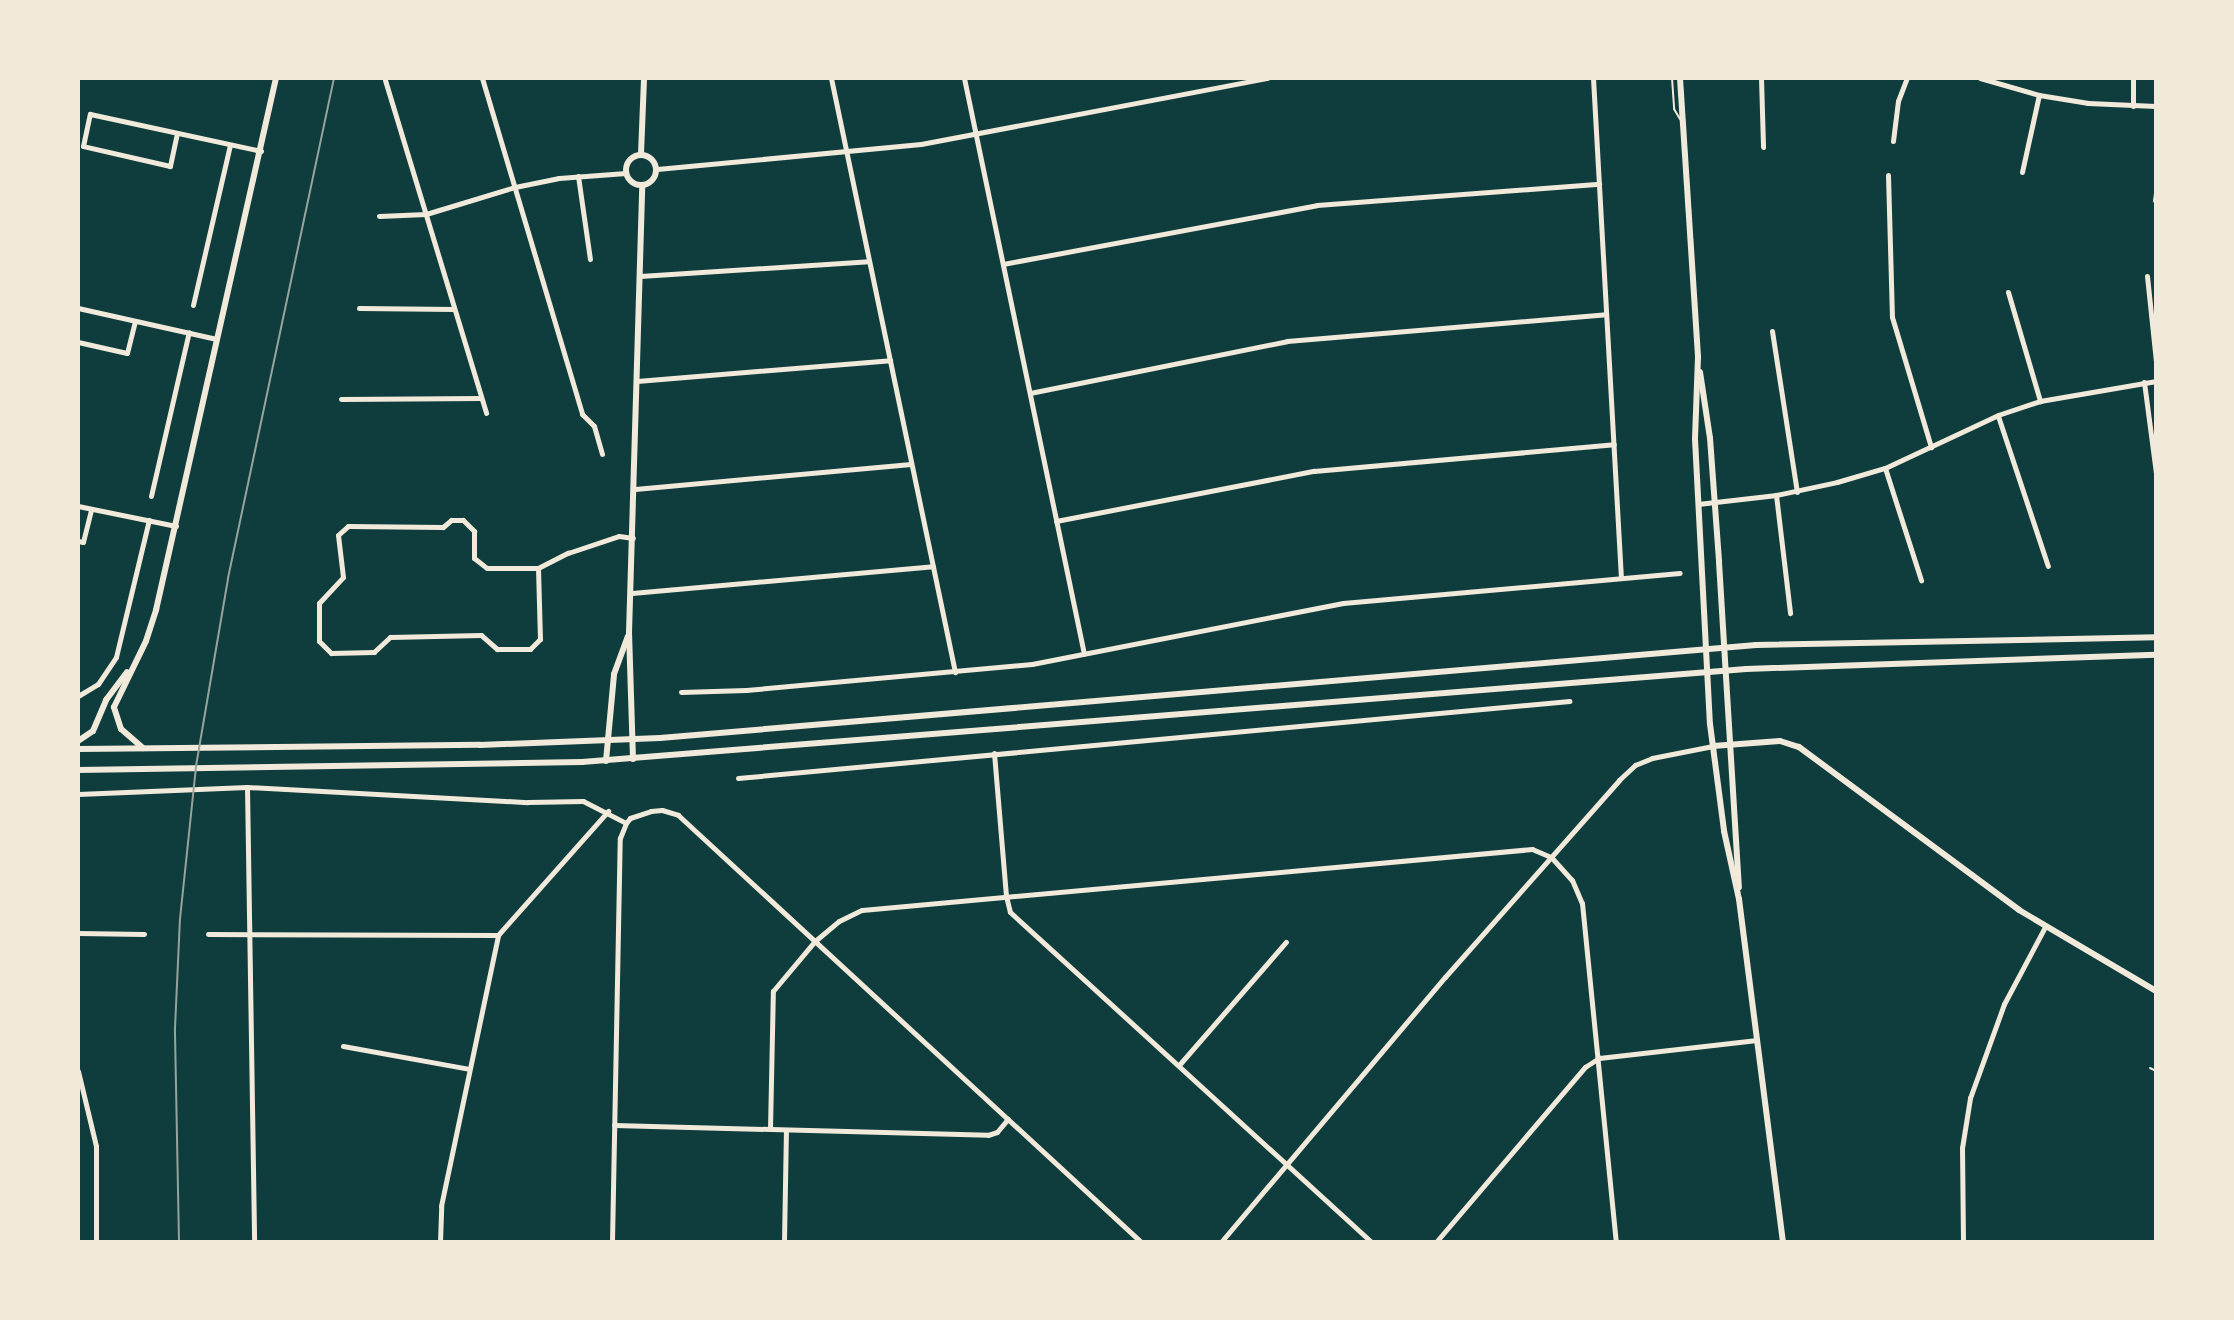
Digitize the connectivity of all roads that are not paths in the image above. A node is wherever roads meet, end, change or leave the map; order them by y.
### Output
1 (276, 78) edge
2 (493, 78) edge
3 (644, 78) edge
4 (831, 78) edge
5 (964, 78) edge
6 (1268, 78) edge
7 (1593, 78) edge
8 (1672, 78) edge
9 (1680, 78) edge
10 (1761, 78) edge
11 (1907, 78) edge
12 (1980, 78) edge
13 (2133, 78) edge
14 (482, 79) edge
15 (385, 80) edge
16 (2039, 95) junction
17 (2133, 106) junction
18 (2156, 106) edge
19 (1683, 123) junction
20 (177, 133) junction
21 (975, 135) junction
22 (1893, 141) dead end
23 (230, 145) junction
24 (1763, 147) dead end
25 (261, 151) junction
26 (846, 151) junction
27 (641, 154) junction
28 (657, 169) junction
29 (2022, 172) dead end
30 (626, 173) junction
31 (1888, 175) dead end
32 (578, 176) junction
33 (1599, 184) junction
34 (642, 185) junction
35 (515, 187) junction
36 (2156, 193) edge
37 (2155, 200) edge
38 (426, 214) junction
39 (379, 216) dead end
40 (590, 259) dead end
41 (869, 261) junction
42 (1003, 264) junction
43 (640, 276) junction
44 (2147, 276) dead end
45 (2008, 292) dead end
46 (193, 305) dead end
47 (78, 308) edge
48 (359, 308) dead end
49 (454, 309) junction
50 (1606, 314) junction
51 (135, 321) junction
52 (1772, 331) dead end
53 (189, 332) junction
54 (218, 339) junction
55 (78, 342) edge
56 (1698, 357) junction
57 (890, 360) junction
58 (2156, 361) edge
59 (637, 381) junction
60 (2156, 381) edge
61 (2144, 382) junction
62 (1030, 393) junction
63 (481, 398) junction
64 (341, 399) dead end
65 (2040, 401) junction
66 (486, 413) dead end
67 (1998, 415) junction
68 (1614, 444) junction
69 (1931, 447) junction
70 (602, 454) dead end
71 (911, 464) junction
72 (1885, 468) junction
73 (2156, 473) edge
74 (635, 489) junction
75 (1797, 492) junction
76 (1776, 495) junction
77 (151, 496) dead end
78 (1715, 503) junction
79 (1698, 504) junction
80 (78, 506) edge
81 (91, 509) junction
82 (149, 520) junction
83 (1056, 521) junction
84 (176, 526) junction
85 (634, 538) junction
86 (78, 541) edge
87 (933, 566) junction
88 (2048, 566) dead end
89 (538, 568) junction
90 (1680, 573) dead end
91 (1621, 577) junction
92 (1921, 580) dead end
93 (632, 593) junction
94 (1790, 613) dead end
95 (629, 633) junction
96 (2156, 637) edge
97 (1725, 648) junction
98 (1705, 650) junction
99 (1084, 654) junction
100 (2156, 655) edge
101 (132, 666) junction
102 (1726, 671) junction
103 (955, 672) junction
104 (1706, 673) junction
105 (681, 692) dead end
106 (78, 696) edge
107 (1569, 701) dead end
108 (633, 739) junction
109 (608, 740) junction
110 (78, 741) edge
111 (1730, 745) junction
112 (1713, 746) junction
113 (143, 748) junction
114 (78, 749) edge
115 (994, 753) junction
116 (633, 759) junction
117 (606, 761) junction
118 (78, 770) edge
119 (738, 778) dead end
120 (247, 787) junction
121 (78, 794) edge
122 (608, 811) junction
123 (626, 823) junction
124 (1551, 857) junction
125 (1006, 896) junction
126 (1739, 899) junction
127 (2045, 927) junction
128 (78, 933) edge
129 (144, 934) dead end
130 (208, 934) dead end
131 (251, 934) junction
132 (498, 935) junction
133 (815, 941) junction
134 (1286, 942) dead end
135 (2156, 991) edge
136 (1757, 1040) junction
137 (343, 1046) dead end
138 (1599, 1058) junction
139 (1179, 1065) junction
140 (2150, 1068) dead end
141 (469, 1069) junction
142 (78, 1071) edge
143 (2156, 1071) edge
144 (1008, 1119) junction
145 (614, 1125) junction
146 (770, 1129) junction
147 (786, 1130) junction
148 (1287, 1163) junction
149 (96, 1242) edge
150 (254, 1242) edge
151 (440, 1242) edge
152 (612, 1242) edge
153 (784, 1242) edge
154 (1141, 1242) edge
155 (1221, 1242) edge
156 (1371, 1242) edge
157 (1436, 1242) edge
158 (1616, 1242) edge
159 (1783, 1242) edge
160 (1963, 1242) edge

1 - 25 street
2 - 14 street
3 - 27 street
4 - 26 street
5 - 21 street
6 - 21 street
7 - 33 street
8 - 19 lane
9 - 19 street
10 - 24 street
11 - 22 street
12 - 16 street
13 - 17 street
14 - 35 street
15 - 38 street
16 - 17 street
16 - 29 street
17 - 18 street
19 - 56 street
20 - 20 street
20 - 23 street
21 - 26 street
21 - 42 street
23 - 25 street
23 - 46 street
25 - 54 street
26 - 28 street
26 - 41 street
27 - 28 street
27 - 30 street
28 - 34 street
30 - 32 street
30 - 34 street
31 - 69 street
32 - 35 street
32 - 40 street
33 - 42 street
33 - 50 street
34 - 43 street
35 - 38 street
35 - 70 street
36 - 37 street
38 - 39 street
38 - 49 street
41 - 43 street
41 - 57 street
42 - 62 street
43 - 59 street
44 - 58 street
45 - 65 street
47 - 51 street
48 - 49 street
49 - 63 street
50 - 62 street
50 - 68 street
51 - 53 street
51 - 55 street
52 - 75 street
53 - 54 street
53 - 77 street
54 - 84 street
56 - 78 street
56 - 79 street
57 - 59 street
57 - 71 street
59 - 74 street
60 - 61 street
61 - 65 street
61 - 73 street
62 - 83 street
63 - 64 street
63 - 66 street
65 - 67 street
67 - 69 street
67 - 88 street
68 - 83 street
68 - 91 street
69 - 72 street
71 - 74 street
71 - 87 street
72 - 75 street
72 - 92 street
74 - 85 street
75 - 76 street
76 - 78 street
76 - 94 street
78 - 79 street
78 - 97 street
79 - 98 street
80 - 81 street
81 - 82 street
81 - 86 street
82 - 84 street
82 - 106 street
83 - 99 street
84 - 101 street
85 - 89 street
85 - 93 street
87 - 93 street
87 - 103 street
89 - 89 street
90 - 91 street
91 - 99 street
93 - 95 street
95 - 108 street
95 - 109 street
96 - 97 street
97 - 98 street
97 - 102 street
98 - 104 street
98 - 108 street
99 - 103 street
100 - 102 street
101 - 110 street
101 - 113 street
102 - 104 street
102 - 111 street
103 - 105 street
104 - 112 street
104 - 116 street
107 - 115 street
108 - 109 street
108 - 116 street
109 - 113 street
109 - 117 street
111 - 112 street
111 - 126 street
111 - 127 street
112 - 124 street
112 - 126 street
113 - 114 street
115 - 119 street
115 - 125 street
116 - 117 street
117 - 118 street
120 - 121 street
120 - 122 street
120 - 131 street
122 - 123 street
122 - 132 street
123 - 133 street
123 - 145 street
124 - 125 street
124 - 138 street
124 - 148 street
125 - 133 street
125 - 139 street
126 - 136 street
127 - 135 street
127 - 160 street
128 - 129 street
130 - 131 street
131 - 132 street
131 - 150 street
132 - 141 street
133 - 144 street
133 - 146 street
134 - 139 street
136 - 138 street
136 - 159 street
137 - 141 street
138 - 157 street
138 - 158 street
139 - 148 street
140 - 143 lane
141 - 151 street
142 - 149 street
144 - 147 street
144 - 154 street
145 - 146 street
145 - 152 street
146 - 147 street
147 - 153 street
148 - 155 street
148 - 156 street

